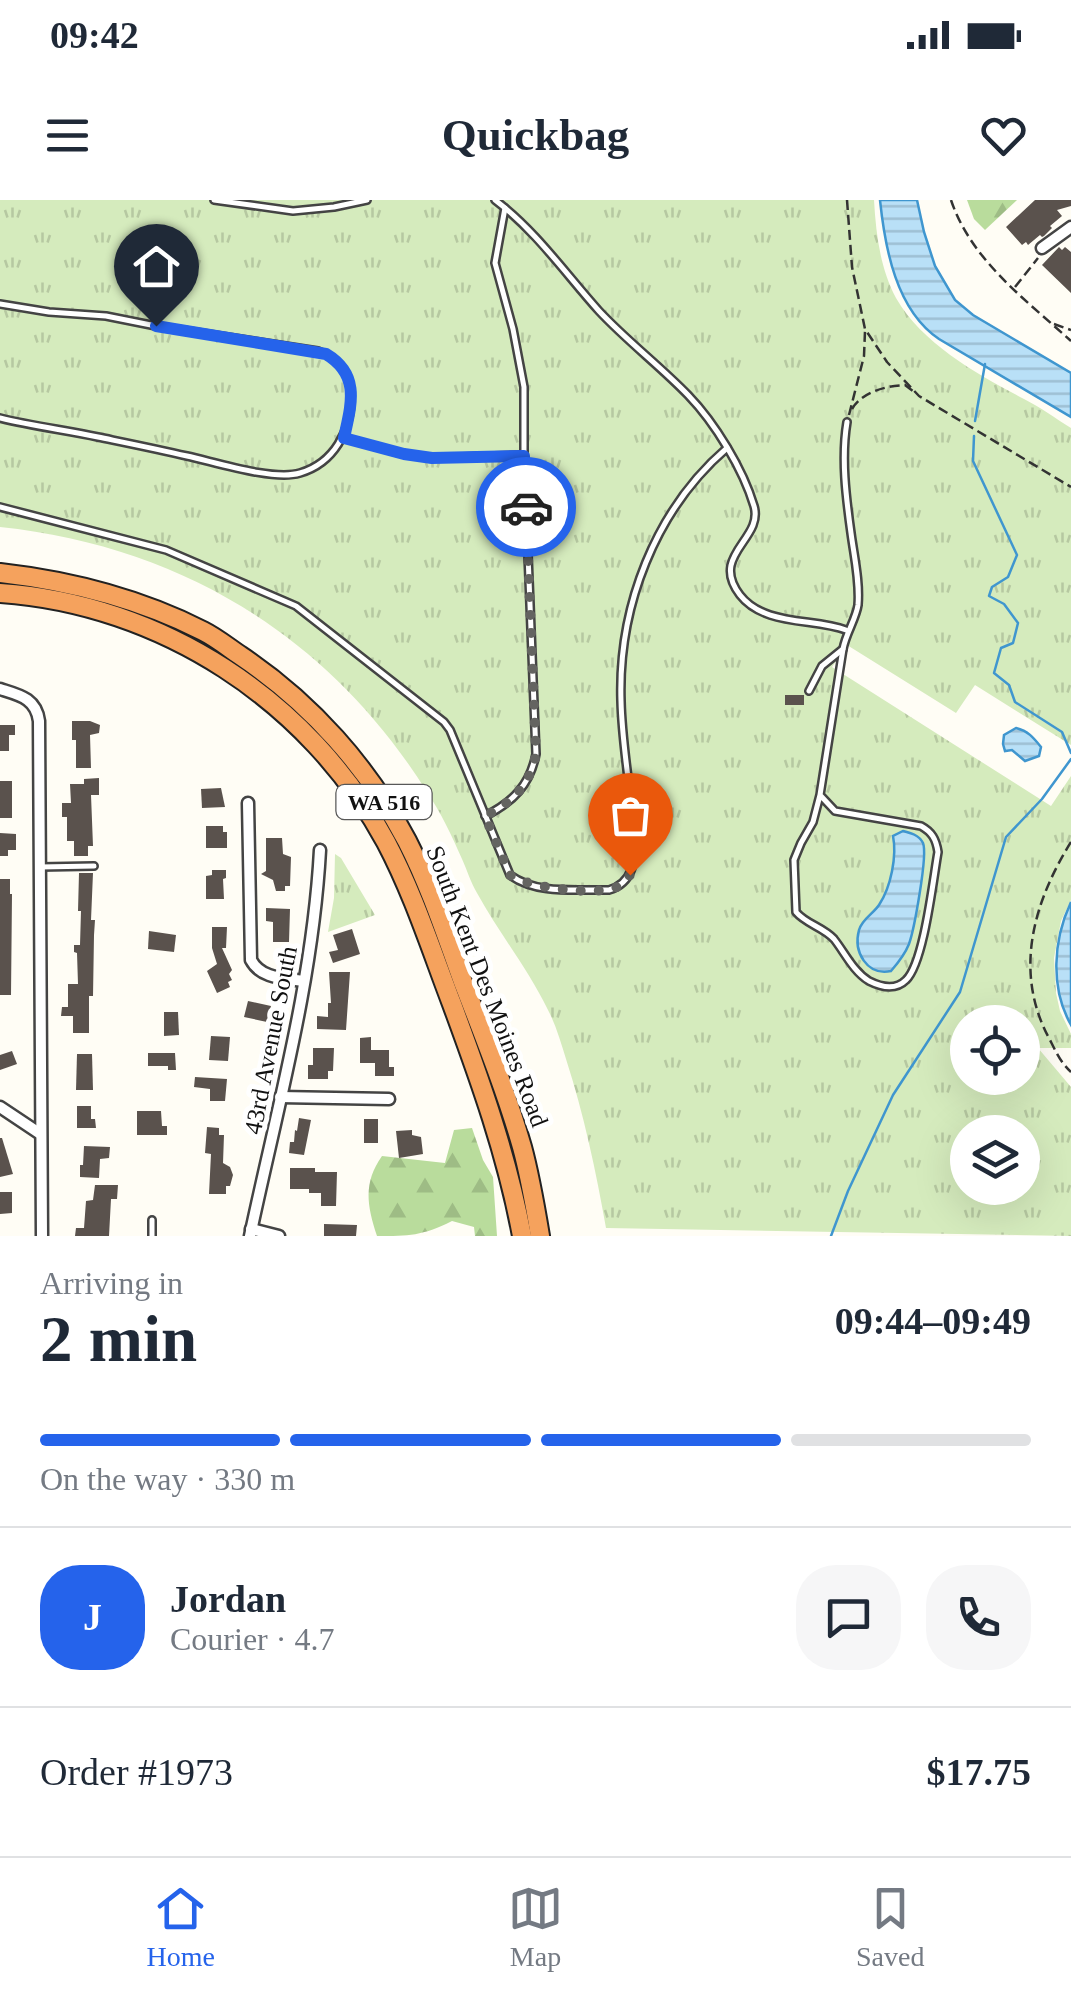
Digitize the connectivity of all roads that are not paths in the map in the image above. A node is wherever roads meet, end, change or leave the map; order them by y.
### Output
1 (214, 200) edge
2 (367, 200) edge
3 (495, 200) edge
4 (505, 208) junction
5 (1070, 230) edge
6 (1042, 248) road end
7 (0, 304) edge
8 (0, 418) edge
9 (847, 422) road end
10 (344, 438) junction
11 (727, 448) junction
12 (524, 456) junction
13 (0, 506) edge
14 (0, 573) edge
15 (0, 592) edge
16 (846, 630) junction
17 (843, 649) junction
18 (0, 688) edge
19 (809, 692) dead end
20 (820, 795) junction
21 (248, 802) dead end
22 (485, 816) junction
23 (320, 850) dead end
24 (94, 866) dead end
25 (40, 867) junction
26 (304, 981) junction
27 (280, 1097) junction
28 (389, 1099) dead end
29 (0, 1107) edge
30 (40, 1133) junction
31 (152, 1220) dead end
32 (250, 1232) edge
33 (42, 1236) edge
34 (152, 1236) edge
35 (279, 1236) edge
36 (522, 1236) edge
37 (540, 1236) edge

1 - 2 lane
3 - 4 lane
4 - 11 lane
4 - 12 lane
5 - 6 street
7 - 10 lane
8 - 10 lane
9 - 16 lane
10 - 12 lane
11 - 16 lane
11 - 22 lane
12 - 22 lane
13 - 22 lane
14 - 37 highway, South Kent Des Moines Road / WA 516
15 - 36 highway, South Kent Des Moines Road / WA 516
16 - 17 lane
17 - 19 lane
17 - 20 lane
18 - 25 street
20 - 20 lane
21 - 26 street
23 - 26 street, 43rd Avenue South
24 - 25 lane
25 - 30 street
26 - 27 street, 43rd Avenue South
27 - 28 street
27 - 32 street, 43rd Avenue South
29 - 30 street
30 - 33 street
31 - 34 lane
32 - 35 street

